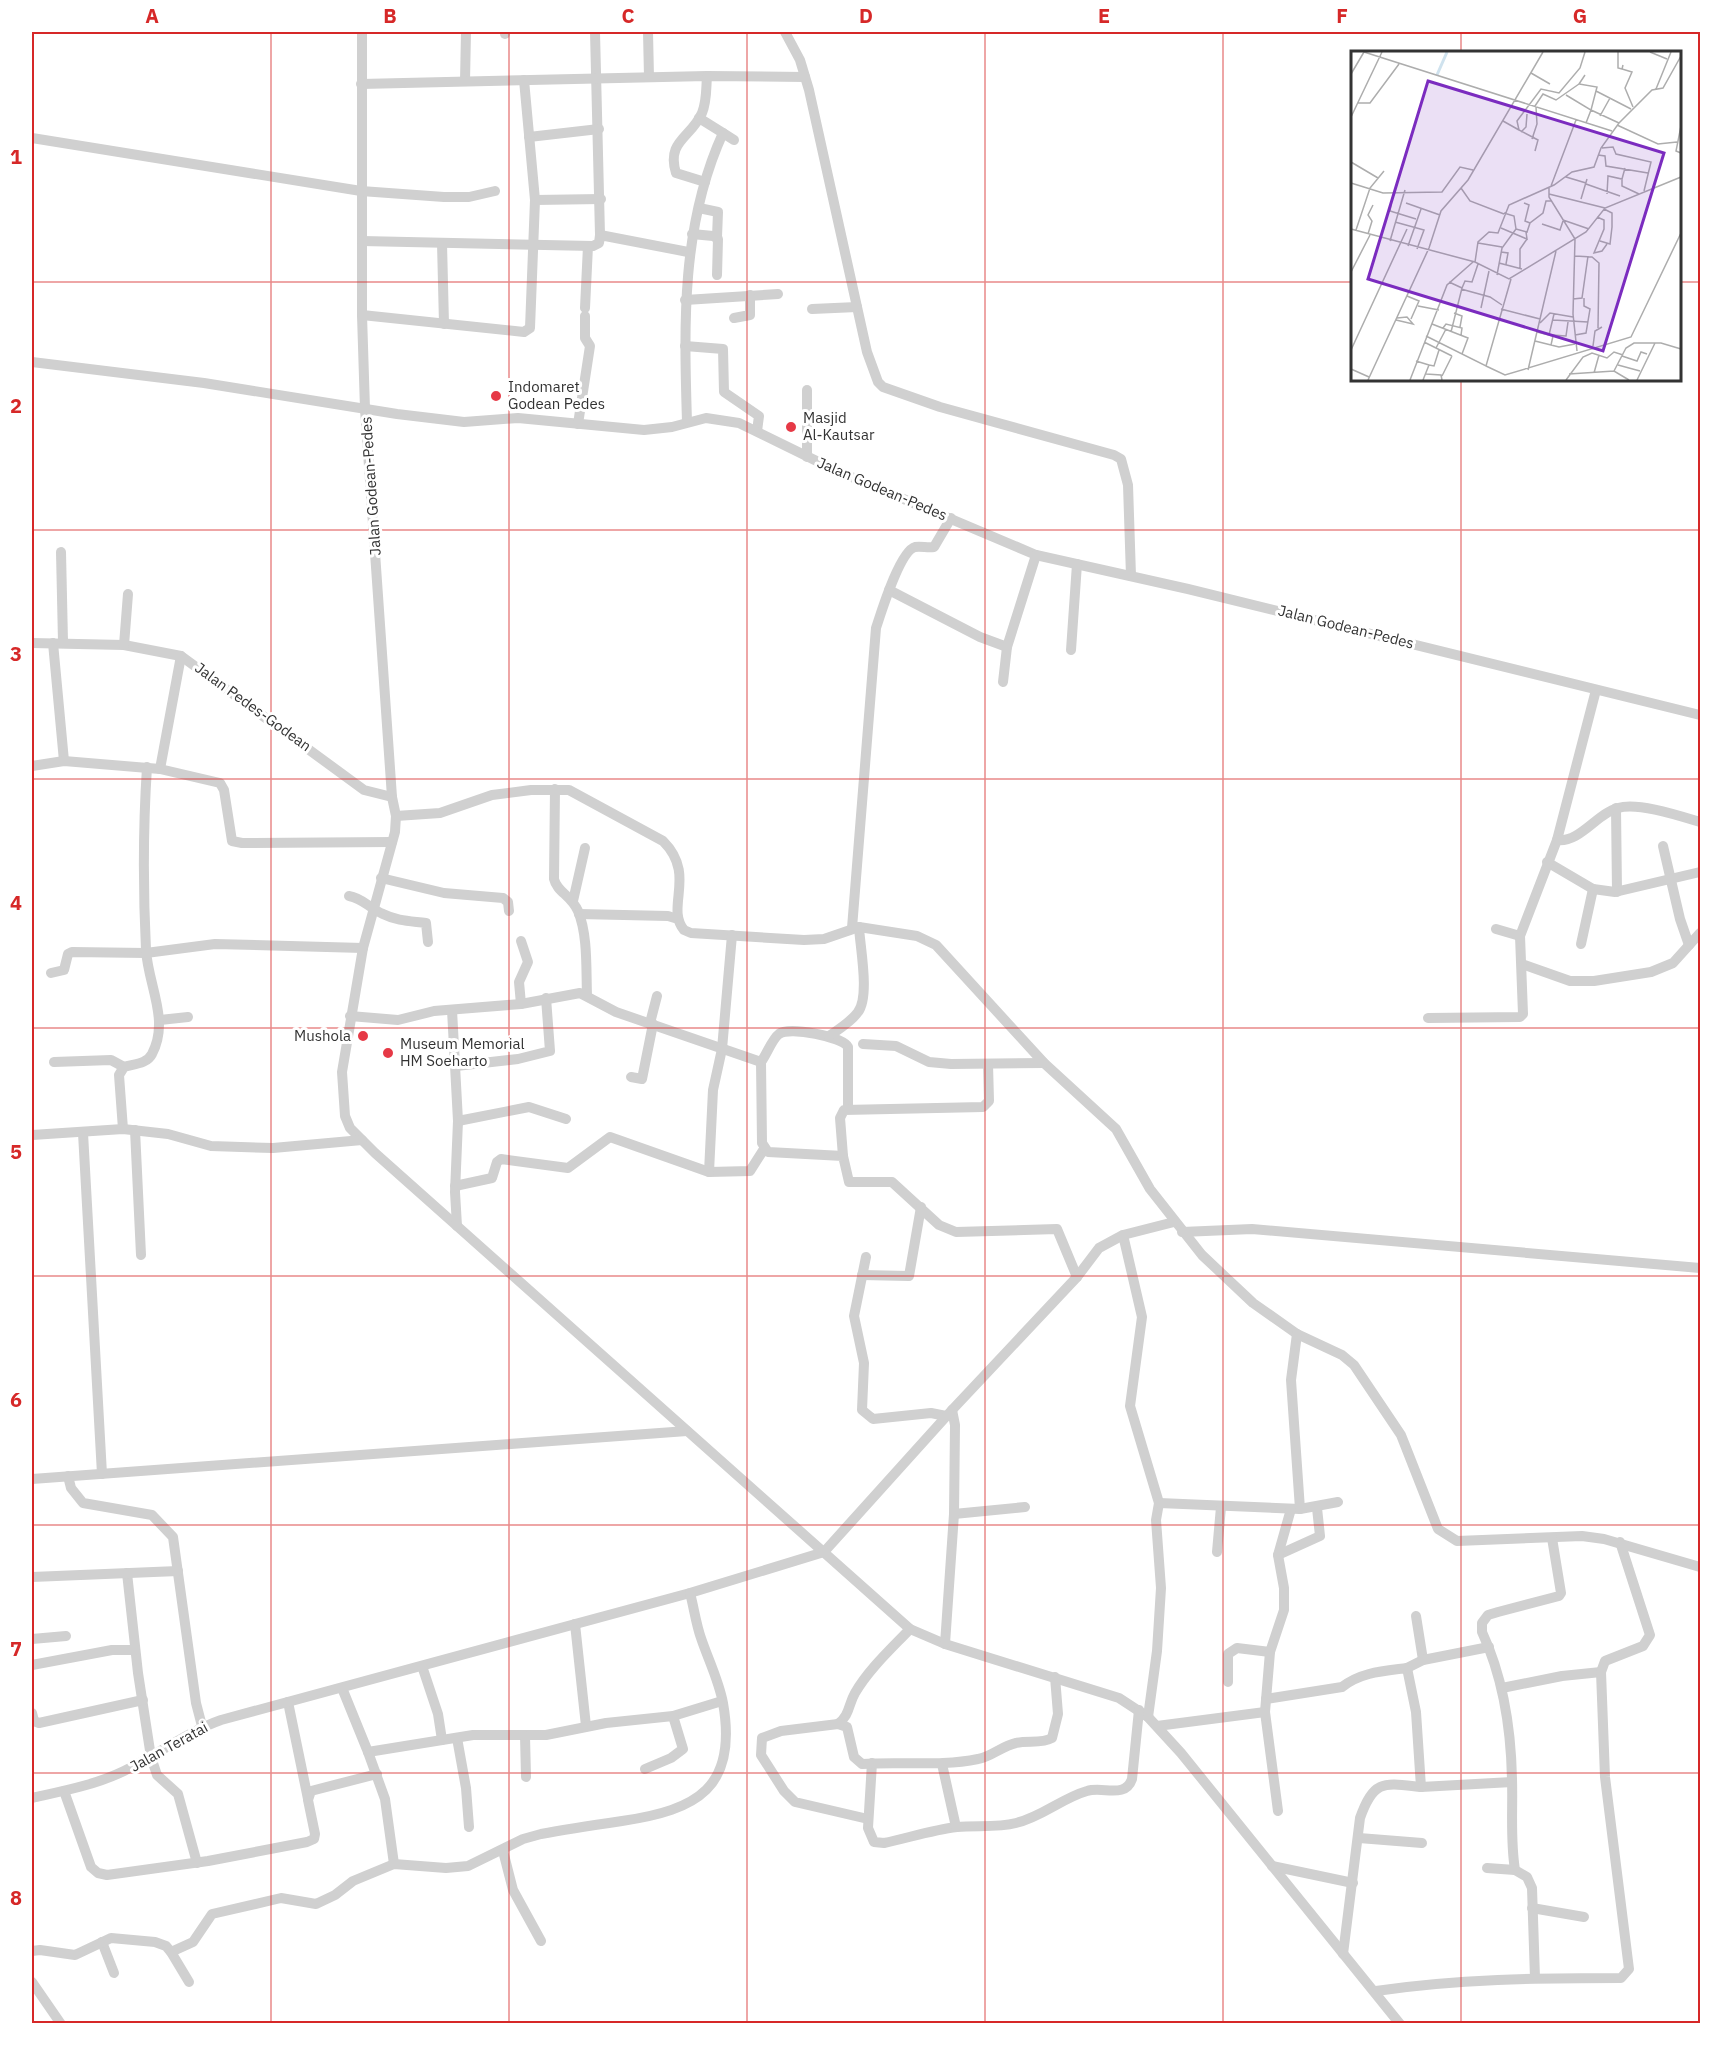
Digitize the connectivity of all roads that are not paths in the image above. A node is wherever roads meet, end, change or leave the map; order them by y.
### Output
1 (362, 32) edge
2 (466, 32) edge
3 (595, 32) edge
4 (648, 32) edge
5 (785, 32) edge
6 (707, 76) junction
7 (649, 77) junction
8 (805, 77) junction
9 (595, 78) junction
10 (524, 80) junction
11 (465, 81) junction
12 (361, 84) junction
13 (699, 118) junction
14 (599, 129) junction
15 (723, 133) junction
16 (529, 137) junction
17 (32, 138) edge
18 (734, 140) dead end
19 (705, 182) junction
20 (361, 191) junction
21 (495, 191) dead end
22 (601, 199) junction
23 (534, 200) junction
24 (699, 208) junction
25 (692, 234) junction
26 (600, 235) junction
27 (717, 237) junction
28 (362, 241) junction
29 (442, 243) junction
30 (534, 244) junction
31 (588, 246) junction
32 (688, 252) junction
33 (717, 275) dead end
34 (778, 294) dead end
35 (750, 295) junction
36 (685, 300) junction
37 (857, 307) junction
38 (812, 309) dead end
39 (362, 315) junction
40 (734, 318) dead end
41 (444, 324) junction
42 (685, 346) junction
43 (32, 362) edge
44 (807, 390) dead end
45 (365, 409) junction
46 (687, 422) junction
47 (578, 424) junction
48 (757, 431) junction
49 (807, 457) junction
50 (951, 518) junction
51 (1036, 555) junction
52 (61, 557) dead end
53 (1077, 564) junction
54 (1131, 576) junction
55 (889, 590) junction
56 (128, 594) dead end
57 (32, 643) edge
58 (58, 643) junction
59 (124, 645) junction
60 (1007, 647) junction
61 (1071, 650) dead end
62 (181, 656) junction
63 (1003, 681) dead end
64 (1596, 690) junction
65 (1701, 715) edge
66 (64, 761) junction
67 (32, 766) edge
68 (147, 767) junction
69 (160, 769) junction
70 (555, 789) junction
71 (392, 797) junction
72 (1616, 808) junction
73 (396, 816) junction
74 (1701, 822) edge
75 (1557, 840) junction
76 (392, 842) junction
77 (1663, 846) dead end
78 (585, 848) dead end
79 (1547, 862) junction
80 (1701, 872) edge
81 (381, 878) junction
82 (1670, 879) junction
83 (1593, 889) junction
84 (1617, 892) junction
85 (349, 896) dead end
86 (573, 901) junction
87 (372, 908) junction
88 (509, 911) dead end
89 (579, 914) junction
90 (678, 919) junction
91 (856, 927) junction
92 (1496, 929) dead end
93 (1701, 933) edge
94 (732, 935) junction
95 (1520, 936) junction
96 (521, 941) dead end
97 (428, 942) dead end
98 (1581, 944) dead end
99 (1689, 945) junction
100 (363, 948) junction
101 (146, 953) junction
102 (1522, 964) junction
103 (51, 973) dead end
104 (587, 995) junction
105 (657, 996) dead end
106 (546, 998) junction
107 (521, 1004) junction
108 (453, 1010) junction
109 (350, 1016) junction
110 (188, 1017) dead end
111 (1428, 1018) dead end
112 (160, 1020) junction
113 (651, 1023) junction
114 (829, 1036) junction
115 (863, 1044) dead end
116 (722, 1049) junction
117 (54, 1062) dead end
118 (761, 1062) junction
119 (1044, 1063) junction
120 (988, 1064) junction
121 (456, 1066) junction
122 (124, 1067) junction
123 (631, 1077) dead end
124 (848, 1108) junction
125 (566, 1119) dead end
126 (458, 1121) junction
127 (123, 1130) junction
128 (135, 1130) junction
129 (83, 1133) junction
130 (32, 1135) edge
131 (362, 1140) junction
132 (764, 1149) junction
133 (843, 1156) junction
134 (709, 1172) junction
135 (455, 1186) junction
136 (921, 1208) junction
137 (1174, 1222) junction
138 (457, 1226) junction
139 (1182, 1232) junction
140 (1123, 1235) junction
141 (141, 1254) dead end
142 (866, 1257) dead end
143 (1701, 1268) edge
144 (862, 1275) junction
145 (1077, 1277) junction
146 (1297, 1334) junction
147 (949, 1413) junction
148 (687, 1431) junction
149 (102, 1474) junction
150 (68, 1476) junction
151 (32, 1479) edge
152 (1338, 1502) dead end
153 (1159, 1503) junction
154 (1025, 1507) dead end
155 (1221, 1508) junction
156 (1317, 1508) junction
157 (1295, 1509) junction
158 (954, 1514) junction
159 (1552, 1538) junction
160 (1620, 1542) junction
161 (824, 1552) junction
162 (1217, 1552) dead end
163 (1278, 1555) junction
164 (1701, 1567) edge
165 (178, 1571) junction
166 (127, 1573) junction
167 (32, 1577) edge
168 (690, 1593) junction
169 (1416, 1616) dead end
170 (575, 1624) junction
171 (910, 1629) junction
172 (66, 1636) dead end
173 (32, 1639) edge
174 (945, 1644) junction
175 (1489, 1647) junction
176 (135, 1650) junction
177 (1269, 1652) junction
178 (1423, 1660) junction
179 (32, 1665) edge
180 (423, 1666) junction
181 (1407, 1668) junction
182 (1601, 1672) junction
183 (1055, 1677) junction
184 (1228, 1682) dead end
185 (342, 1688) junction
186 (1502, 1688) junction
187 (1266, 1699) junction
188 (143, 1700) junction
189 (722, 1701) junction
190 (288, 1702) junction
191 (1139, 1710) junction
192 (1265, 1712) junction
193 (32, 1713) edge
194 (673, 1716) junction
195 (1148, 1717) junction
196 (838, 1724) junction
197 (202, 1726) junction
198 (586, 1726) junction
199 (1157, 1726) junction
200 (525, 1736) junction
201 (457, 1738) junction
202 (442, 1740) junction
203 (368, 1752) junction
204 (151, 1757) junction
205 (872, 1763) junction
206 (942, 1764) junction
207 (645, 1769) dead end
208 (377, 1774) junction
209 (526, 1777) dead end
210 (1512, 1782) junction
211 (1421, 1787) junction
212 (64, 1791) junction
213 (32, 1798) edge
214 (308, 1800) junction
215 (1278, 1811) dead end
216 (868, 1820) junction
217 (468, 1827) dead end
218 (956, 1827) junction
219 (1359, 1838) junction
220 (1422, 1843) dead end
221 (503, 1851) junction
222 (197, 1863) junction
223 (394, 1864) junction
224 (1272, 1866) junction
225 (1487, 1869) dead end
226 (1515, 1870) junction
227 (1353, 1883) junction
228 (1532, 1908) junction
229 (1584, 1917) dead end
230 (541, 1941) dead end
231 (102, 1942) junction
232 (32, 1951) edge
233 (171, 1952) junction
234 (1343, 1954) junction
235 (114, 1973) dead end
236 (1535, 1978) junction
237 (32, 1982) edge
238 (189, 1982) dead end
239 (1376, 1991) junction
240 (61, 2024) edge
241 (1400, 2024) edge

1 - 12 street
2 - 11 street
3 - 9 street
4 - 7 street
5 - 8 street
6 - 7 street
6 - 8 street
6 - 13 street
7 - 9 street
8 - 37 street
9 - 10 street
9 - 14 street
10 - 11 street
10 - 16 street
11 - 12 street
12 - 20 street
13 - 15 street
13 - 19 street
14 - 16 street
14 - 22 street
15 - 18 street
15 - 19 street
16 - 23 street
17 - 20 street
19 - 24 street
20 - 21 street
20 - 28 street
22 - 23 street
22 - 26 street
23 - 30 street
24 - 25 street
24 - 27 street
25 - 27 street
25 - 32 street
26 - 31 street
26 - 32 street
27 - 33 street
28 - 29 street
28 - 39 street
29 - 30 street
29 - 41 street
30 - 31 street
30 - 41 street
31 - 47 street
32 - 36 street
34 - 35 street
35 - 36 street
35 - 40 street
36 - 42 street
37 - 38 street
37 - 54 street
39 - 41 street
39 - 45 street
42 - 46 street
42 - 48 street
43 - 45 street
44 - 49 street
45 - 47 street, Jalan Godean-Pedes
45 - 71 street, Jalan Godean-Pedes
46 - 47 street, Jalan Godean-Pedes
46 - 48 street, Jalan Godean-Pedes
48 - 49 street, Jalan Godean-Pedes
49 - 50 street, Jalan Godean-Pedes
50 - 51 street, Jalan Godean-Pedes
50 - 55 street
51 - 53 street, Jalan Godean-Pedes
51 - 60 street
52 - 58 street
53 - 54 street, Jalan Godean-Pedes
53 - 61 street
54 - 64 street, Jalan Godean-Pedes
55 - 60 street
55 - 91 street
56 - 59 street
57 - 58 street, Jalan Pedes-Godean
58 - 59 street, Jalan Pedes-Godean
58 - 66 street
59 - 62 street, Jalan Pedes-Godean
60 - 63 street
62 - 69 street
62 - 71 street, Jalan Pedes-Godean
64 - 65 street, Jalan Godean-Pedes
64 - 75 street
66 - 67 street
66 - 68 street
68 - 69 street
68 - 101 street
69 - 76 street
70 - 73 street
70 - 86 street
70 - 90 street
71 - 73 street, Jalan Godean-Pedes
72 - 74 street
72 - 75 street
72 - 84 street
73 - 76 street
75 - 79 street
76 - 81 street
77 - 82 street
78 - 86 street
79 - 83 street
79 - 95 street
80 - 82 street
81 - 87 street
81 - 88 street
82 - 84 street
82 - 99 street
83 - 84 street
83 - 98 street
85 - 87 street
86 - 89 street
87 - 97 street
87 - 100 street
89 - 90 street
89 - 104 street
90 - 94 street
91 - 94 street
91 - 114 street
91 - 119 street
92 - 95 street
93 - 99 street
94 - 116 street
95 - 102 street
96 - 107 street
99 - 102 street
100 - 101 street
100 - 109 street
101 - 103 street
101 - 112 street
102 - 111 street
104 - 106 street
104 - 113 street
105 - 113 street
106 - 107 street
106 - 121 street
107 - 108 street
108 - 109 street
108 - 121 street
109 - 131 street
110 - 112 street
112 - 122 street
113 - 116 street
113 - 123 street
114 - 118 street
114 - 124 street
115 - 120 street
116 - 118 street
116 - 134 street
117 - 122 street
118 - 132 street
119 - 120 street
119 - 137 street
120 - 124 street
121 - 126 street
122 - 127 street
124 - 133 street
125 - 126 street
126 - 135 street
127 - 128 street
127 - 129 street
128 - 131 street
128 - 141 street
129 - 130 street
129 - 149 street
131 - 138 street
132 - 133 street
132 - 134 street
133 - 136 street
134 - 135 street
135 - 138 street
136 - 144 street
136 - 145 street
137 - 139 street
137 - 140 street
138 - 148 street
139 - 143 street
139 - 146 street
140 - 145 street
140 - 153 street
142 - 144 street
144 - 147 street
145 - 147 street
146 - 157 street
146 - 159 street
147 - 158 street
147 - 161 street
148 - 149 street
148 - 161 street
149 - 150 street
150 - 151 street
150 - 165 street
152 - 156 street
153 - 155 street
153 - 195 street
154 - 158 street
155 - 157 street
155 - 162 street
156 - 157 street
156 - 163 street
157 - 163 street
158 - 174 street
159 - 160 street
159 - 175 street
160 - 164 street
160 - 182 street
161 - 168 street, Jalan Teratai
161 - 171 street
163 - 177 street
165 - 166 street
165 - 197 street
166 - 167 street
166 - 176 street
168 - 170 street, Jalan Teratai
168 - 189 street
169 - 178 street
170 - 180 street, Jalan Teratai
170 - 198 street
171 - 174 street
171 - 196 street
172 - 173 street
174 - 183 street
175 - 178 street
175 - 186 street
176 - 179 street
176 - 188 street
177 - 184 street
177 - 187 street
178 - 181 street
180 - 185 street, Jalan Teratai
180 - 202 street
181 - 187 street
181 - 211 street
182 - 186 street
182 - 236 street
183 - 191 street
183 - 206 street
185 - 190 street, Jalan Teratai
185 - 203 street
186 - 210 street
187 - 192 street
188 - 193 street
188 - 204 street
189 - 194 street
189 - 221 street
190 - 197 street, Jalan Teratai
190 - 214 street
191 - 195 street
191 - 218 street
192 - 199 street
192 - 215 street
194 - 198 street
194 - 207 street
195 - 199 street
196 - 205 street
196 - 216 street
197 - 204 street, Jalan Teratai
198 - 200 street
199 - 224 street
200 - 201 street
200 - 209 street
201 - 202 street
201 - 217 street
202 - 203 street
203 - 208 street
204 - 212 street, Jalan Teratai
204 - 222 street
205 - 206 street
205 - 216 street
206 - 218 street
208 - 214 street
208 - 223 street
210 - 211 street
210 - 226 street
211 - 219 street
212 - 213 street, Jalan Teratai
212 - 222 street
214 - 222 street
216 - 218 street
219 - 220 street
219 - 227 street
221 - 223 street
221 - 230 street
223 - 233 street
224 - 227 street
224 - 234 street
225 - 226 street
226 - 228 street
227 - 234 street
228 - 229 street
228 - 236 street
231 - 232 street
231 - 233 street
231 - 235 street
233 - 238 street
234 - 239 street
236 - 239 street
237 - 240 street
239 - 241 street

